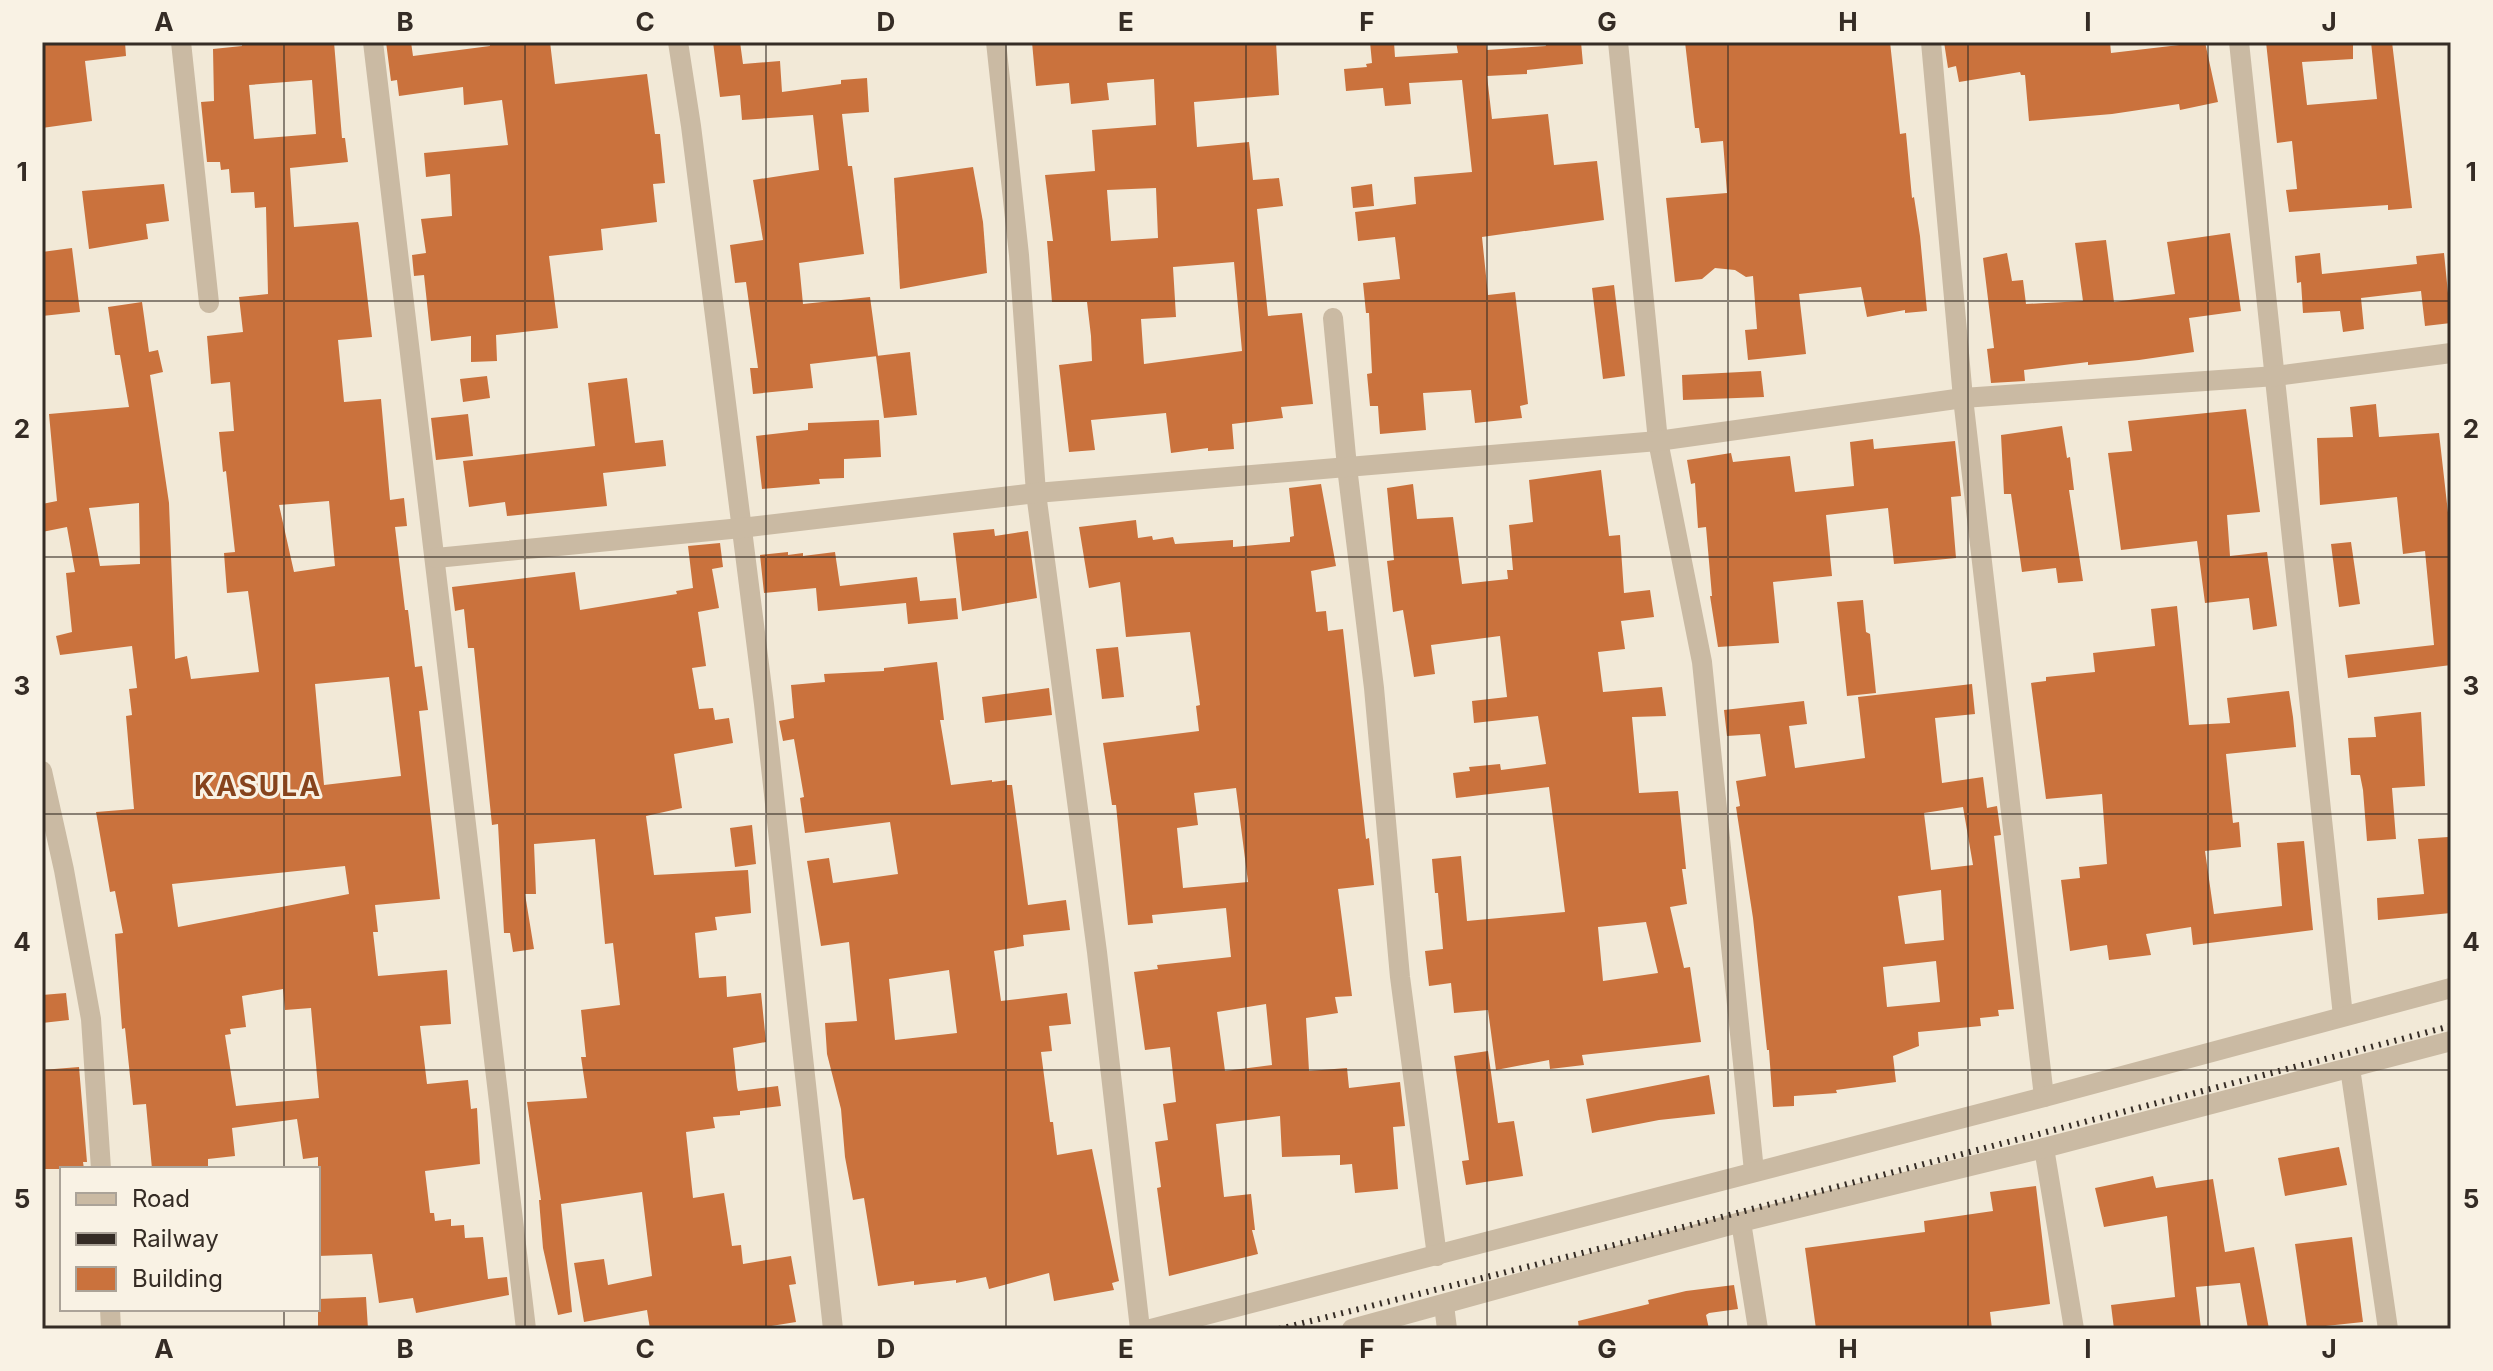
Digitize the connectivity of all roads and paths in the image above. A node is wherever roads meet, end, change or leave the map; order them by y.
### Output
1 (181, 42) edge
2 (373, 42) edge
3 (678, 42) edge
4 (996, 42) edge
5 (1618, 42) edge
6 (1931, 42) edge
7 (2239, 42) edge
8 (209, 303) dead end
9 (1333, 318) dead end
10 (2451, 353) edge
11 (2276, 376) junction
12 (1963, 398) junction
13 (1658, 441) junction
14 (1347, 467) junction
15 (1036, 493) junction
16 (741, 528) junction
17 (436, 558) junction
18 (42, 771) edge
19 (2451, 988) edge
20 (2343, 1016) junction
21 (2451, 1041) edge
22 (2350, 1068) junction
23 (2044, 1097) junction
24 (2044, 1148) junction
25 (101, 1167) edge
26 (1754, 1171) junction
27 (1741, 1222) junction
28 (1437, 1256) junction
29 (1444, 1305) junction
30 (526, 1329) edge
31 (833, 1329) edge
32 (1140, 1329) edge
33 (1151, 1329) edge
34 (1352, 1329) edge
35 (1447, 1329) edge
36 (1758, 1329) edge
37 (2074, 1329) edge
38 (2388, 1329) edge

1 - 8 street
2 - 17 street
3 - 16 street
4 - 15 street
5 - 13 street
6 - 12 street
7 - 11 street
9 - 14 street
10 - 11 street
11 - 12 street
11 - 20 street
12 - 13 street
12 - 23 street
13 - 14 street
13 - 26 street
14 - 15 street
14 - 28 street
15 - 16 street
15 - 32 street
16 - 17 street
16 - 31 street
17 - 30 street
18 - 25 street
19 - 20 street
20 - 23 street
21 - 22 street
22 - 24 street
22 - 38 street
23 - 26 street
24 - 27 street
24 - 37 street
26 - 28 street
27 - 29 street
27 - 36 street
28 - 33 street
29 - 34 street
29 - 35 street

